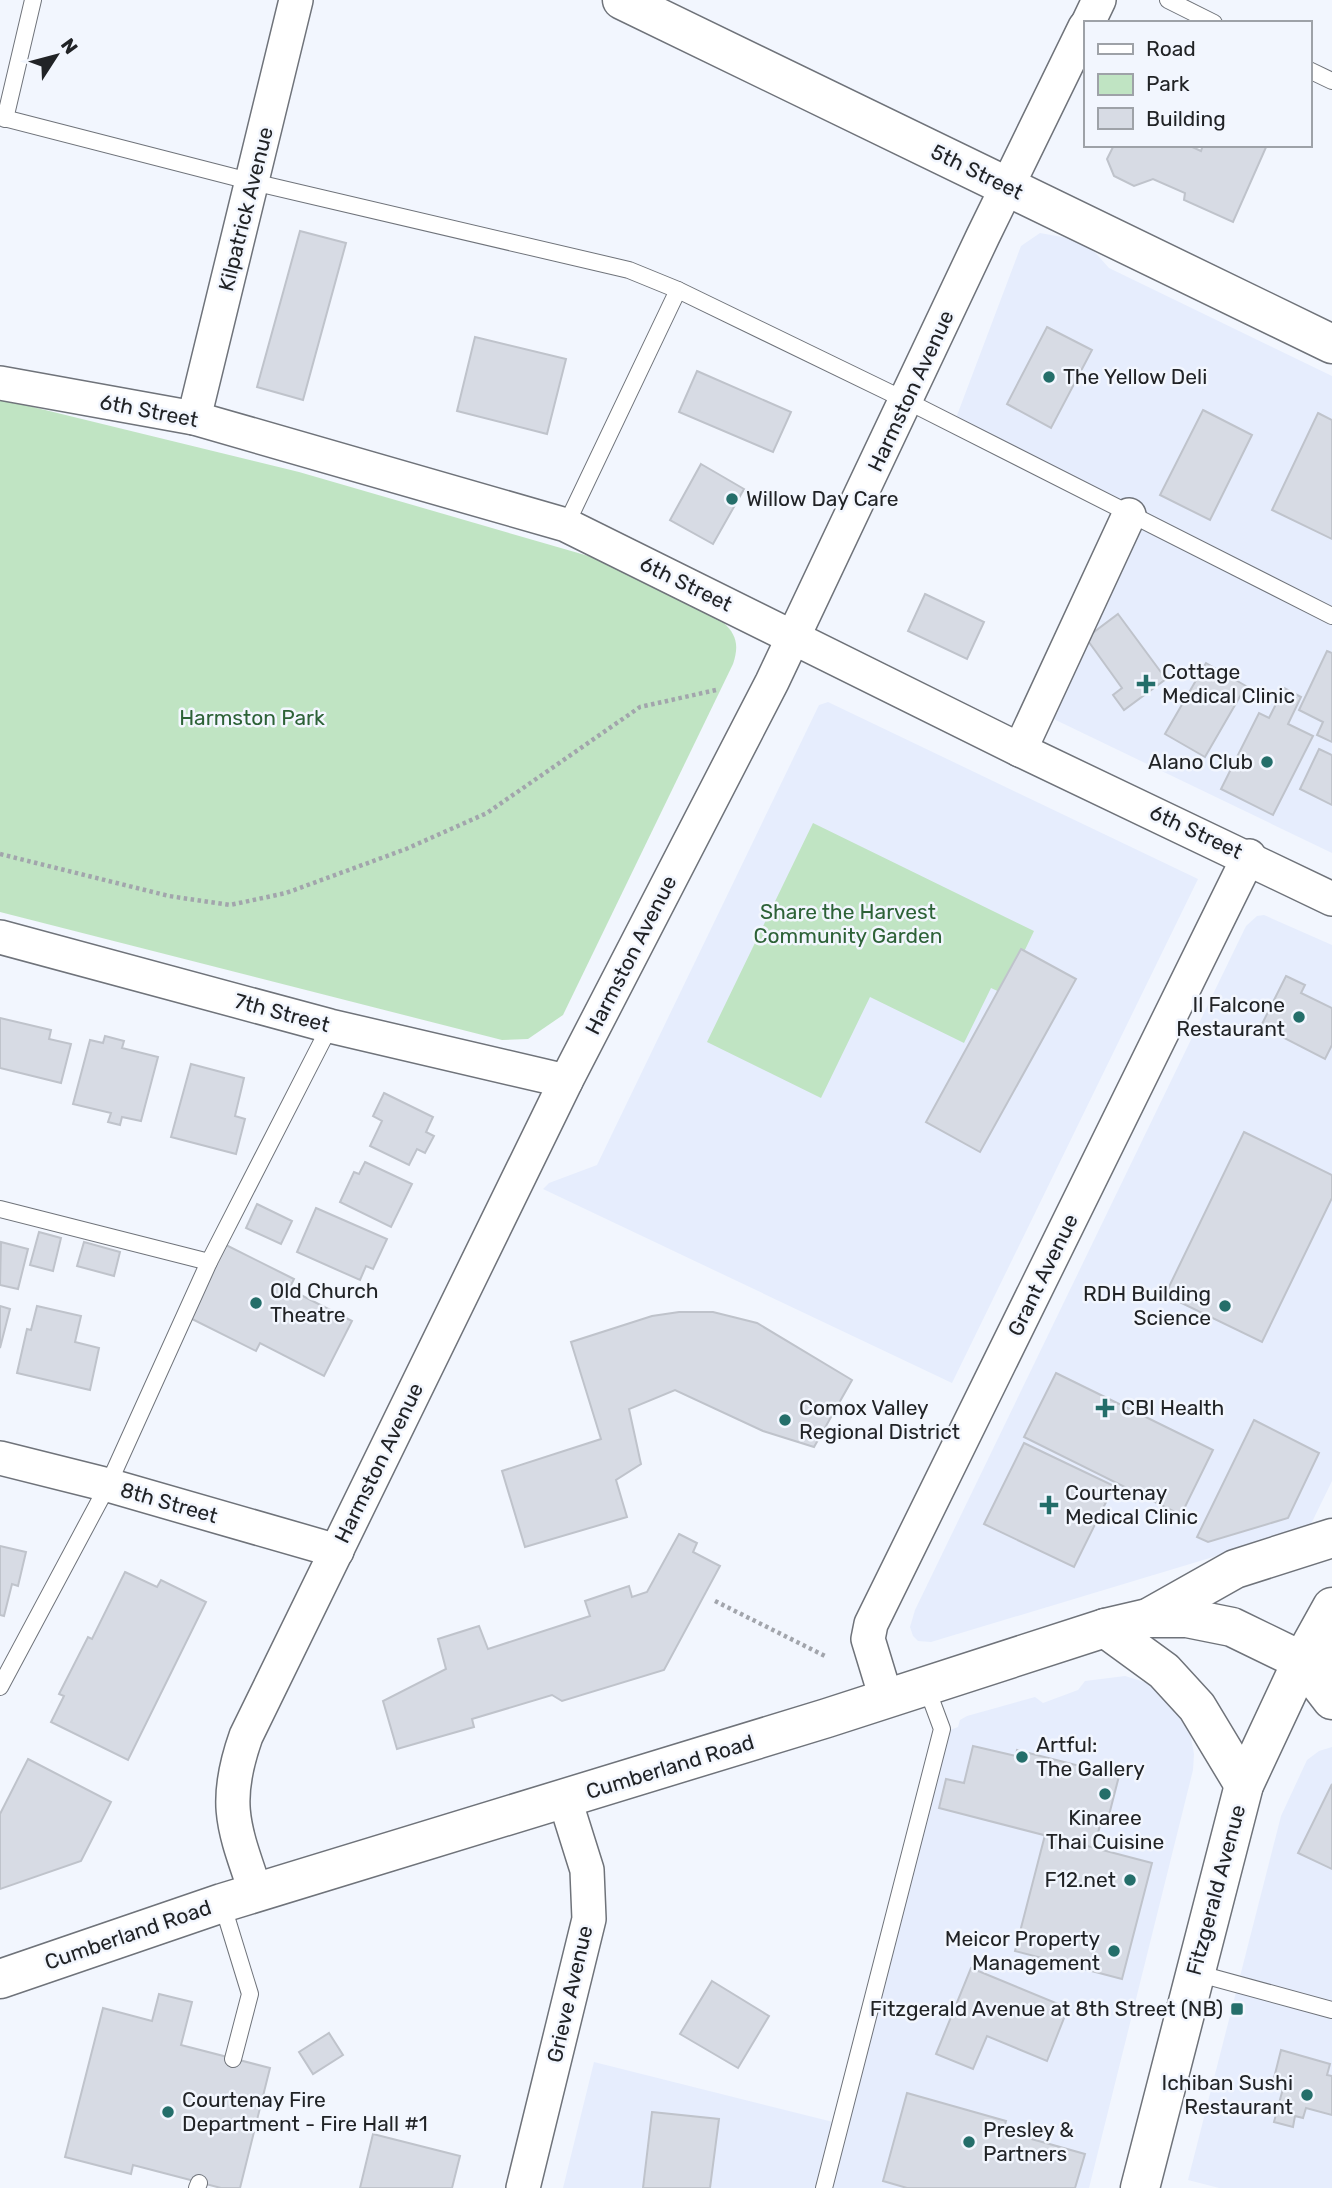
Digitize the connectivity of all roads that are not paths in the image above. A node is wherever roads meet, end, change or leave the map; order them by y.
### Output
1 (33, 0) edge
2 (296, 0) edge
3 (1099, 0) edge
4 (1168, 0) edge
5 (626, 1) edge
6 (1088, 21) edge
7 (1210, 21) edge
8 (1084, 29) edge
9 (1311, 71) edge
10 (1332, 81) edge
11 (3, 118) edge
12 (253, 182) junction
13 (1008, 187) junction
14 (678, 290) junction
15 (1332, 344) edge
16 (0, 383) edge
17 (907, 401) junction
18 (194, 418) junction
19 (1129, 515) junction
20 (566, 526) junction
21 (1332, 616) edge
22 (794, 637) junction
23 (1020, 750) junction
24 (1249, 856) junction
25 (1332, 899) edge
26 (0, 937) edge
27 (330, 1026) junction
28 (566, 1081) junction
29 (0, 1209) edge
30 (209, 1262) junction
31 (0, 1458) edge
32 (108, 1485) junction
33 (1332, 1538) edge
34 (337, 1551) junction
35 (1332, 1607) edge
36 (1148, 1618) junction
37 (1105, 1628) junction
38 (1317, 1663) edge
39 (926, 1685) junction
40 (0, 1687) edge
41 (886, 1698) junction
42 (1332, 1700) edge
43 (1244, 1785) junction
44 (565, 1800) junction
45 (239, 1898) junction
46 (1194, 1973) junction
47 (0, 1979) edge
48 (1332, 2010) edge
49 (233, 2059) dead end
50 (523, 2188) edge
51 (824, 2188) edge
52 (1140, 2188) edge

1 - 11 lane
2 - 12 street, Kilpatrick Avenue
3 - 6 street, Harmston Avenue
4 - 7 lane
5 - 13 street, 5th Street
8 - 13 street, Harmston Avenue
9 - 10 lane
11 - 12 lane
12 - 14 lane
12 - 18 street, Kilpatrick Avenue
13 - 15 street, 5th Street
13 - 17 street, Harmston Avenue
14 - 17 lane
14 - 20 lane
16 - 18 street, 6th Street
17 - 19 lane
17 - 22 street, Harmston Avenue
18 - 20 street, 6th Street
19 - 21 lane
19 - 23 street
20 - 22 street, 6th Street
22 - 23 street, 6th Street
22 - 28 street, Harmston Avenue
23 - 24 street, 6th Street
24 - 25 street, 6th Street
24 - 41 street, Grant Avenue
26 - 27 street, 7th Street
27 - 28 street, 7th Street
27 - 30 lane
28 - 34 street, Harmston Avenue
29 - 30 lane
30 - 32 lane
31 - 32 street, 8th Street
32 - 34 street, 8th Street
32 - 40 lane
33 - 36 street, Cumberland Road
34 - 45 street, Harmston Avenue
35 - 38 street, Fitzgerald Avenue
36 - 37 street, Cumberland Road
36 - 38 street
37 - 39 street, Cumberland Road
37 - 43 street
38 - 42 street
38 - 43 street, Fitzgerald Avenue
39 - 41 street, Cumberland Road
39 - 51 lane
41 - 44 street, Cumberland Road
43 - 46 street, Fitzgerald Avenue
44 - 45 street, Cumberland Road
44 - 50 street, Grieve Avenue
45 - 47 street, Cumberland Road
45 - 49 lane
46 - 48 lane
46 - 52 street, Fitzgerald Avenue

